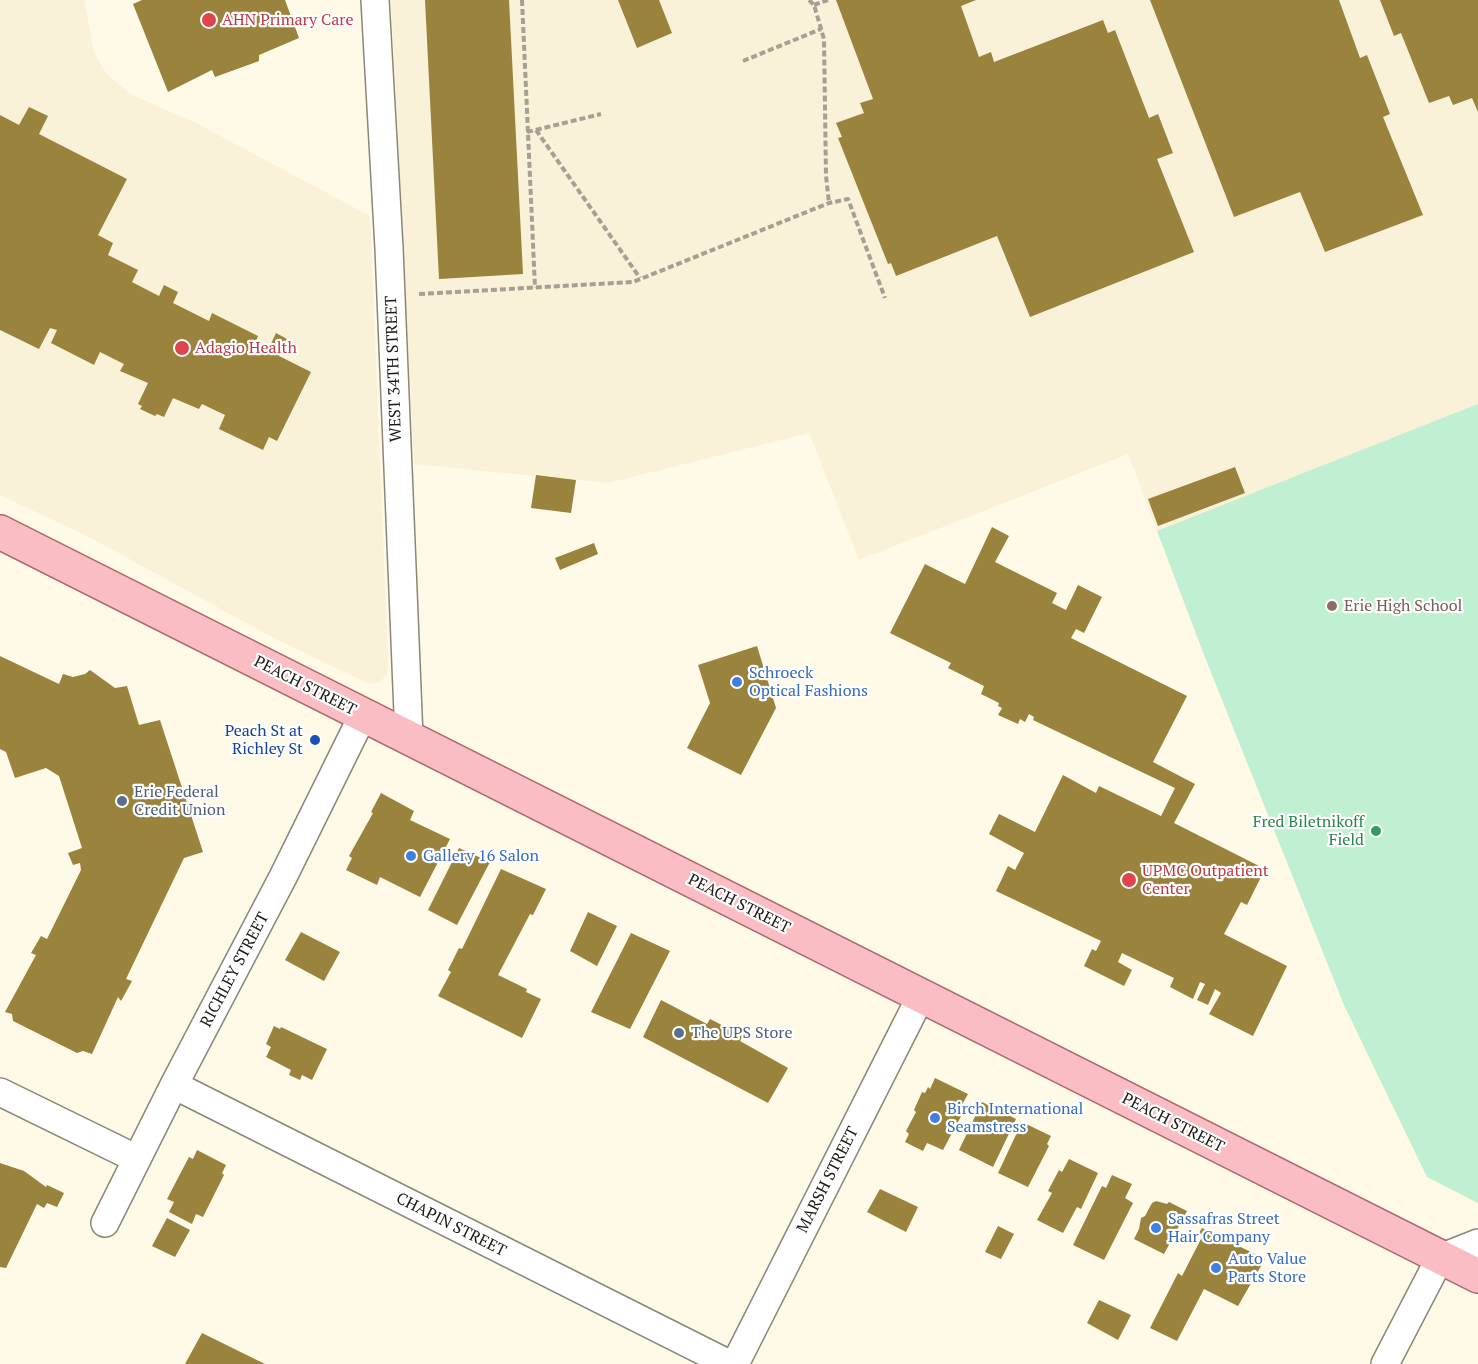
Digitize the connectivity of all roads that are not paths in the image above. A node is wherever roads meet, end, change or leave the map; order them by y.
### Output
1 (375, 0) edge
2 (0, 532) edge
3 (363, 715) junction
4 (409, 738) junction
5 (921, 996) junction
6 (174, 1085) junction
7 (0, 1092) edge
8 (137, 1158) junction
9 (105, 1223) dead end
10 (1478, 1243) edge
11 (1440, 1258) junction
12 (1478, 1276) edge
13 (729, 1364) edge
14 (735, 1364) edge
15 (1385, 1364) edge

1 - 4 street, WEST 34TH STREET
2 - 3 main road, PEACH STREET
3 - 4 main road, PEACH STREET
3 - 6 street, RICHLEY STREET
4 - 5 main road, PEACH STREET
5 - 11 main road, PEACH STREET
5 - 14 street, MARSH STREET
6 - 8 street, RICHLEY STREET
6 - 13 street, CHAPIN STREET
7 - 8 street
8 - 9 street, RICHLEY STREET
10 - 11 street
11 - 12 main road, PEACH STREET
11 - 15 street

